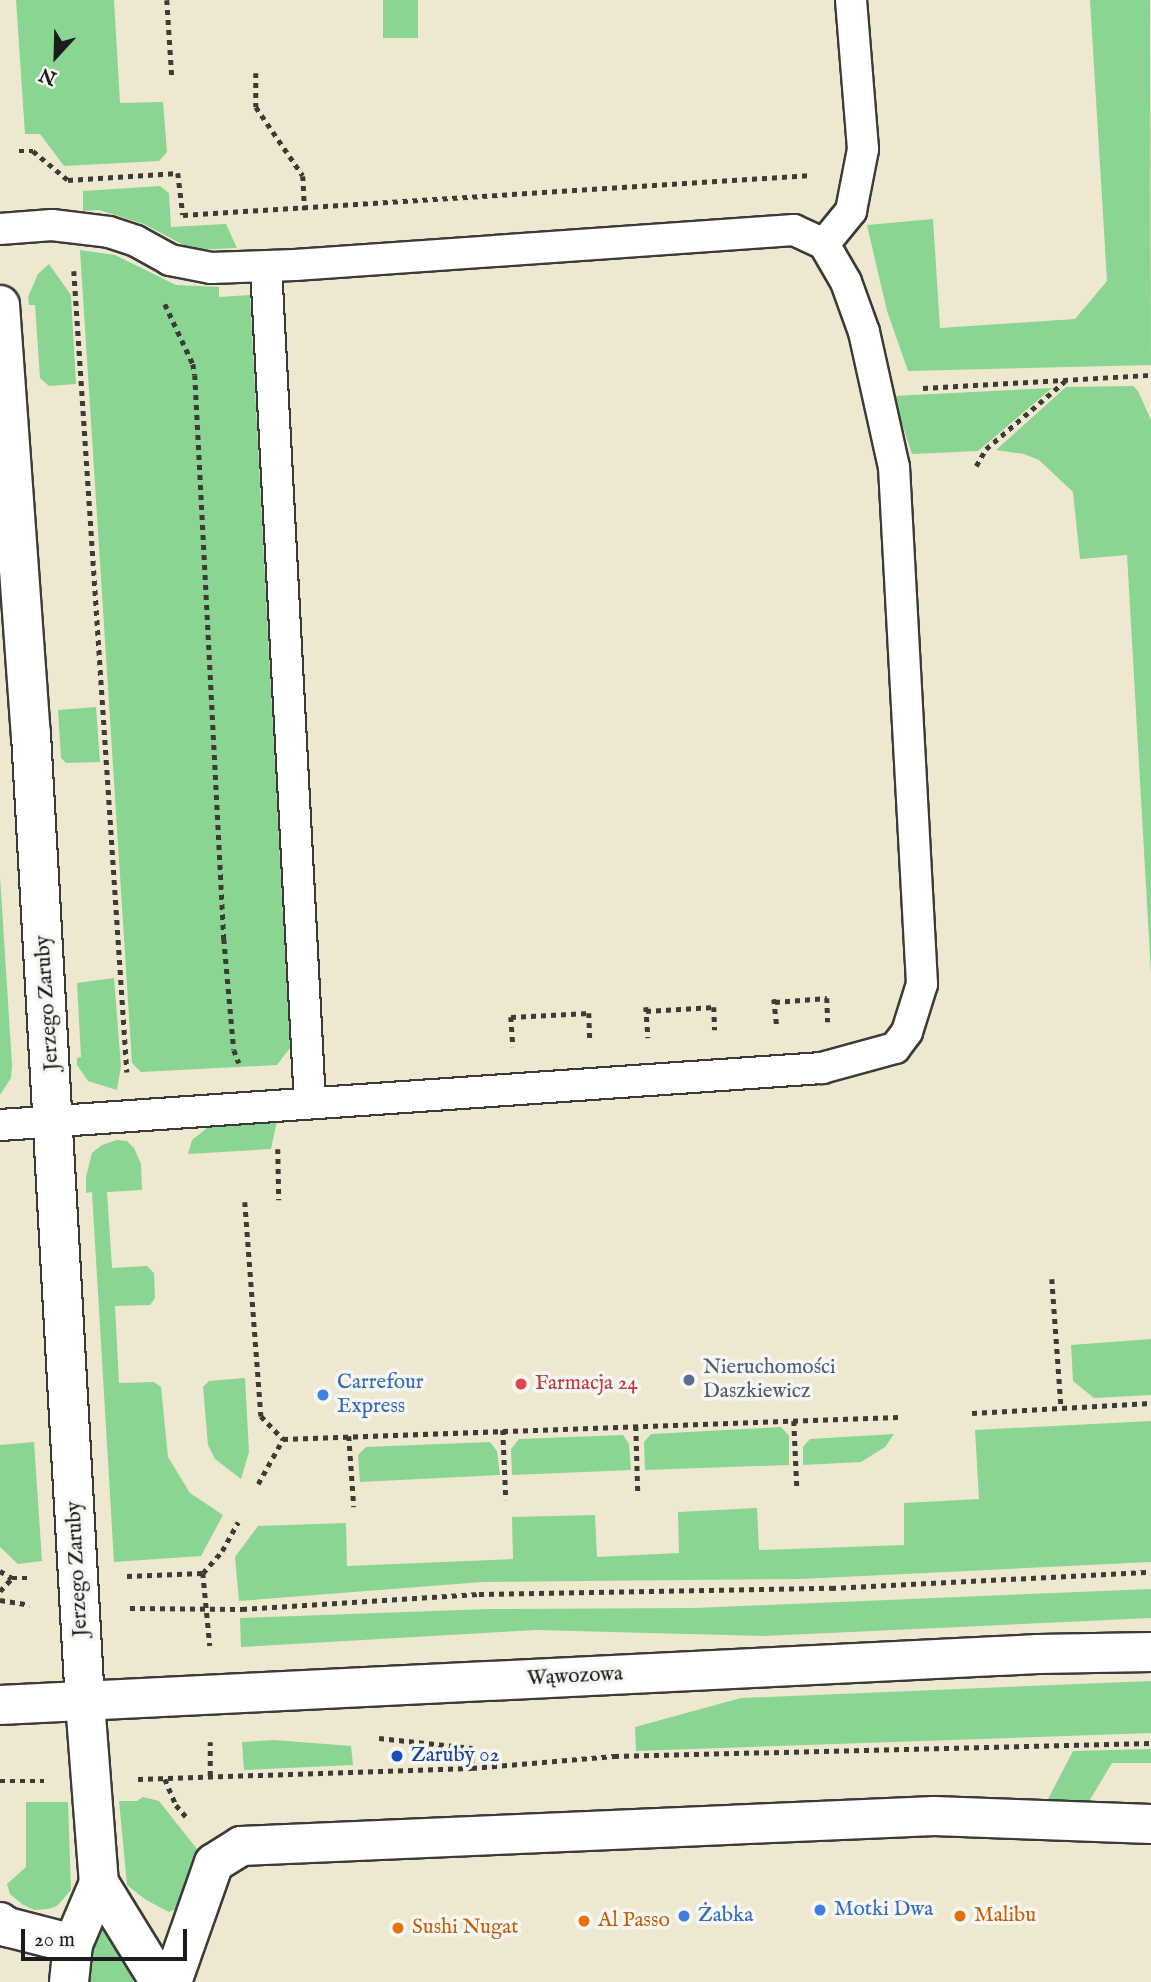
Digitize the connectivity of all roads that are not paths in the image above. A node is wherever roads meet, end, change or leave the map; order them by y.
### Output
1 (851, 0) edge
2 (0, 229) edge
3 (824, 244) junction
4 (266, 267) junction
5 (0, 305) edge
6 (310, 1103) junction
7 (55, 1121) junction
8 (0, 1125) edge
9 (1151, 1652) edge
10 (85, 1702) junction
11 (0, 1705) edge
12 (1151, 1824) edge
13 (99, 1883) junction
14 (0, 1922) edge
15 (73, 1944) junction
16 (69, 1982) edge
17 (160, 1982) edge
18 (172, 1982) edge

1 - 3 lane
2 - 4 lane
3 - 4 lane
3 - 6 lane
4 - 6 lane
5 - 7 street, Jerzego Zaruby
6 - 7 lane
7 - 8 lane
7 - 10 street, Jerzego Zaruby
9 - 10 street, Wąwozowa
10 - 11 street, Wąwozowa
10 - 13 street, Jerzego Zaruby
12 - 18 street
13 - 15 street
13 - 17 street
14 - 15 street
15 - 16 street

